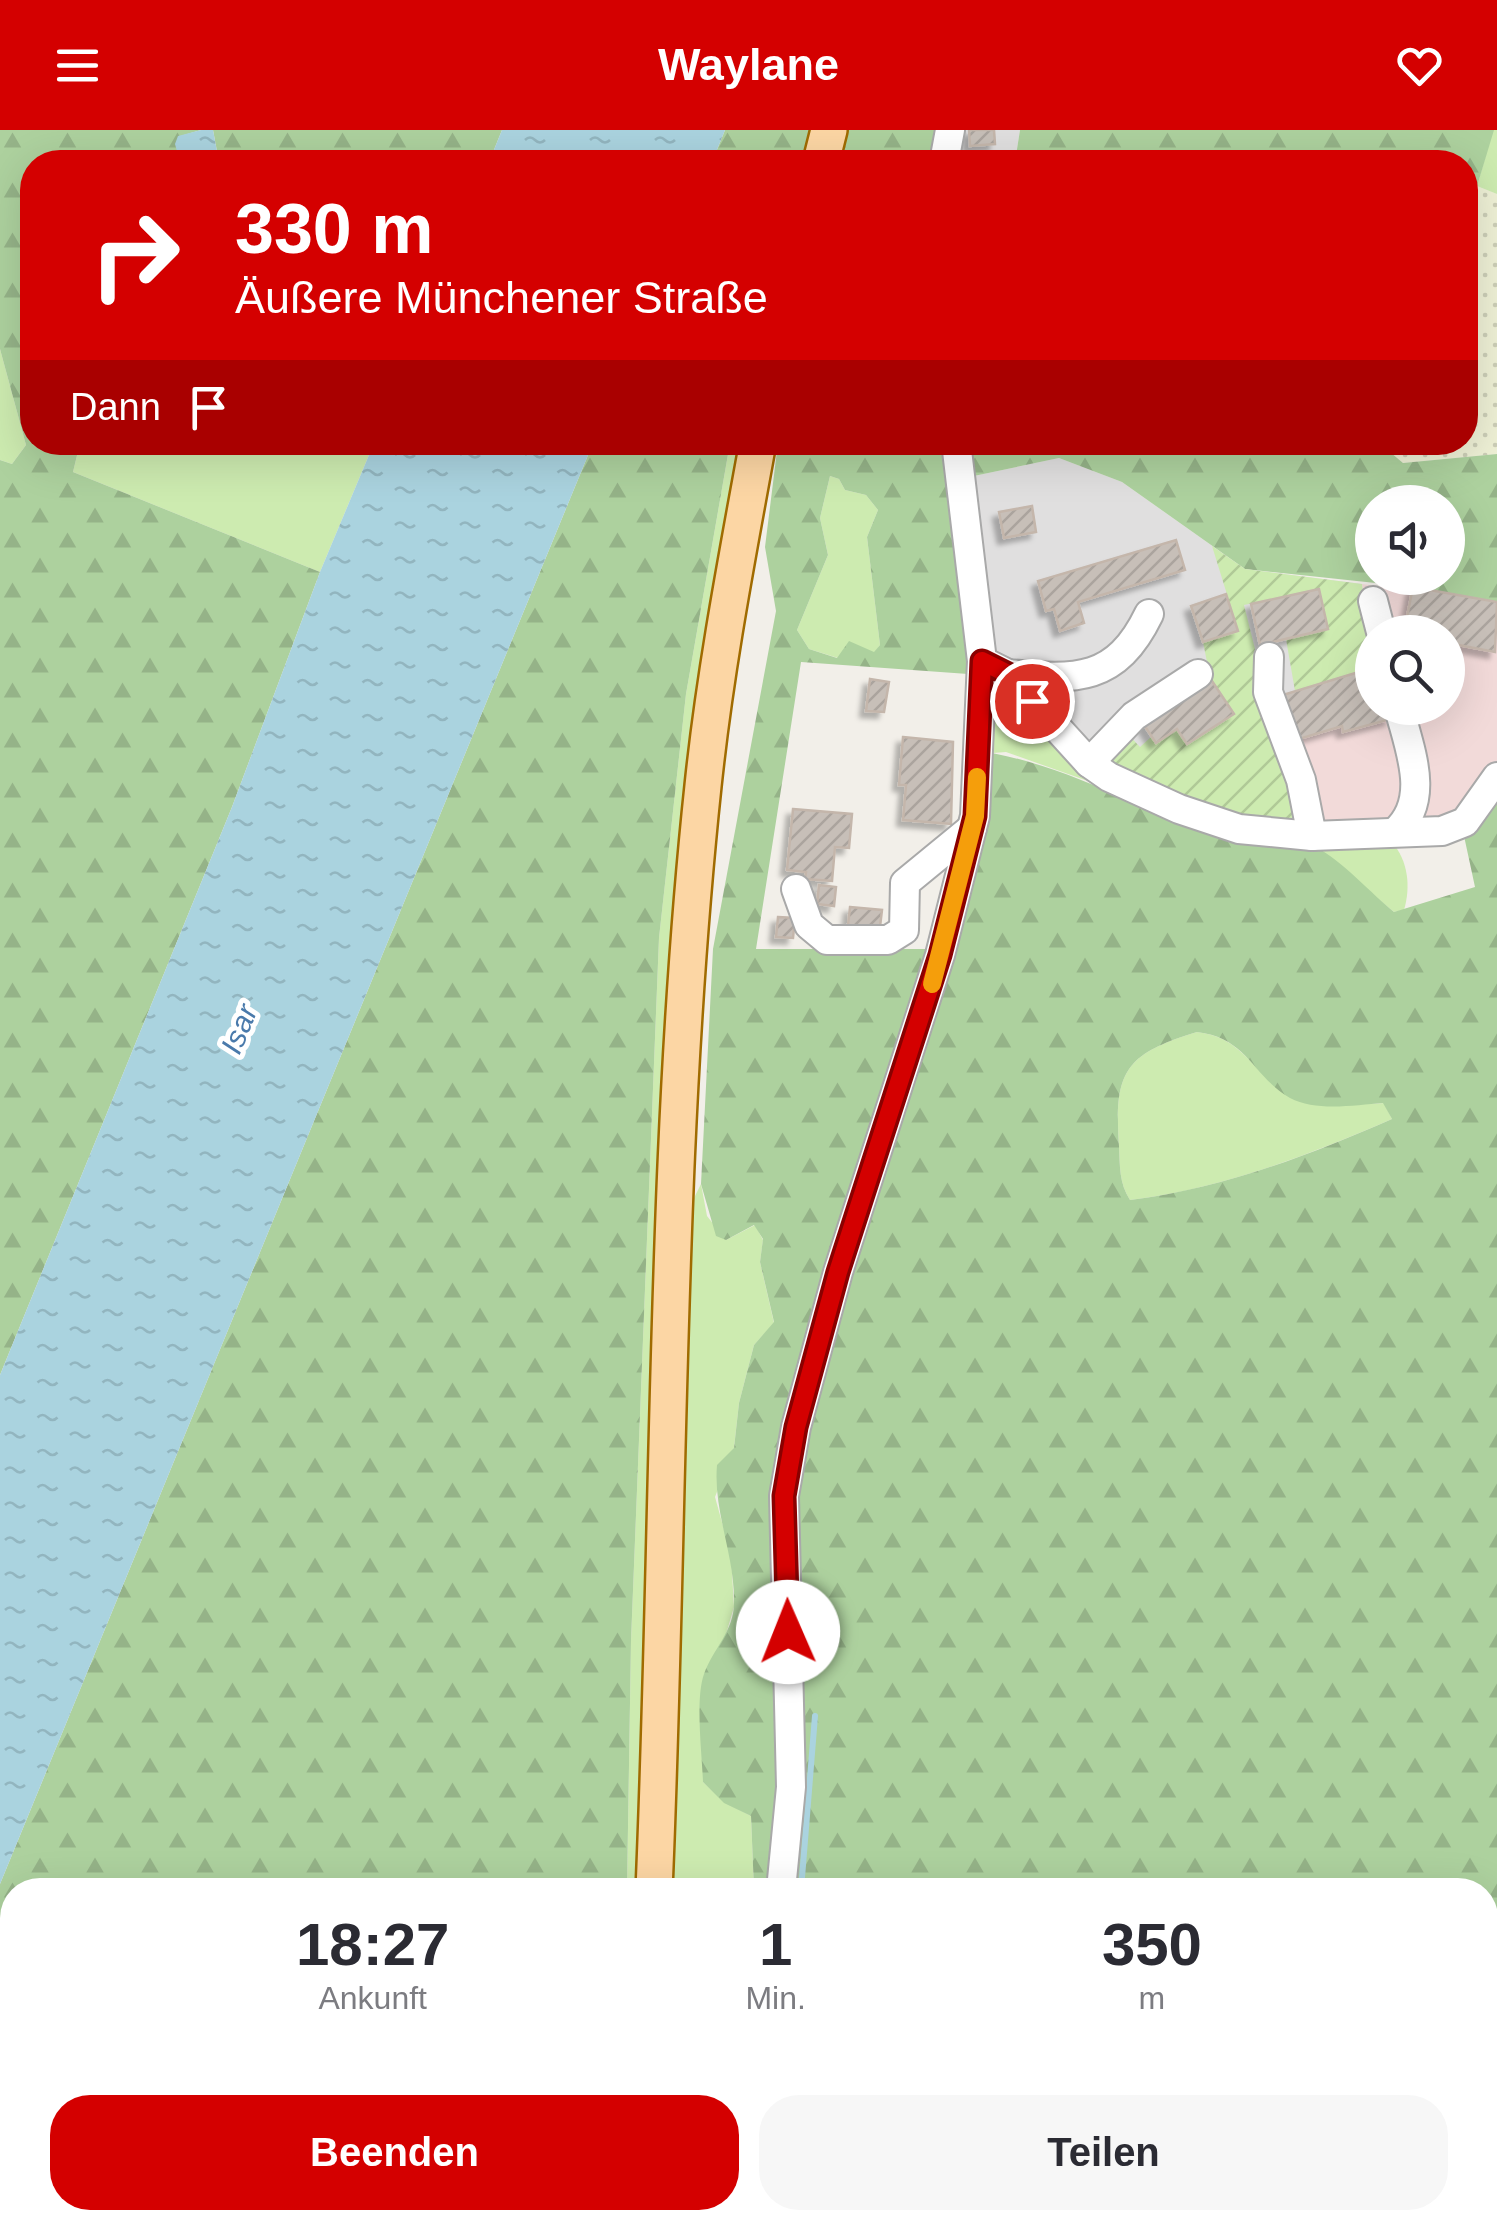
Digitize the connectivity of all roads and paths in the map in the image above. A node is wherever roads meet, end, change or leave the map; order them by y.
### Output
1 (756, 455) edge
2 (958, 455) edge
3 (1373, 601) dead end
4 (1149, 614) dead end
5 (1377, 615) edge
6 (1268, 657) dead end
7 (982, 661) junction
8 (1008, 674) junction
9 (1198, 674) dead end
10 (1403, 725) edge
11 (1090, 762) junction
12 (1497, 777) edge
13 (972, 828) junction
14 (1381, 832) junction
15 (1312, 836) junction
16 (796, 888) dead end
17 (654, 1878) edge
18 (782, 1878) edge

1 - 17 main road
2 - 7 street
3 - 5 street
4 - 8 street
6 - 15 street
7 - 8 street
7 - 13 street
8 - 11 street
9 - 11 street
10 - 14 street
11 - 15 street
12 - 14 street
13 - 16 street
13 - 18 street
14 - 15 street

